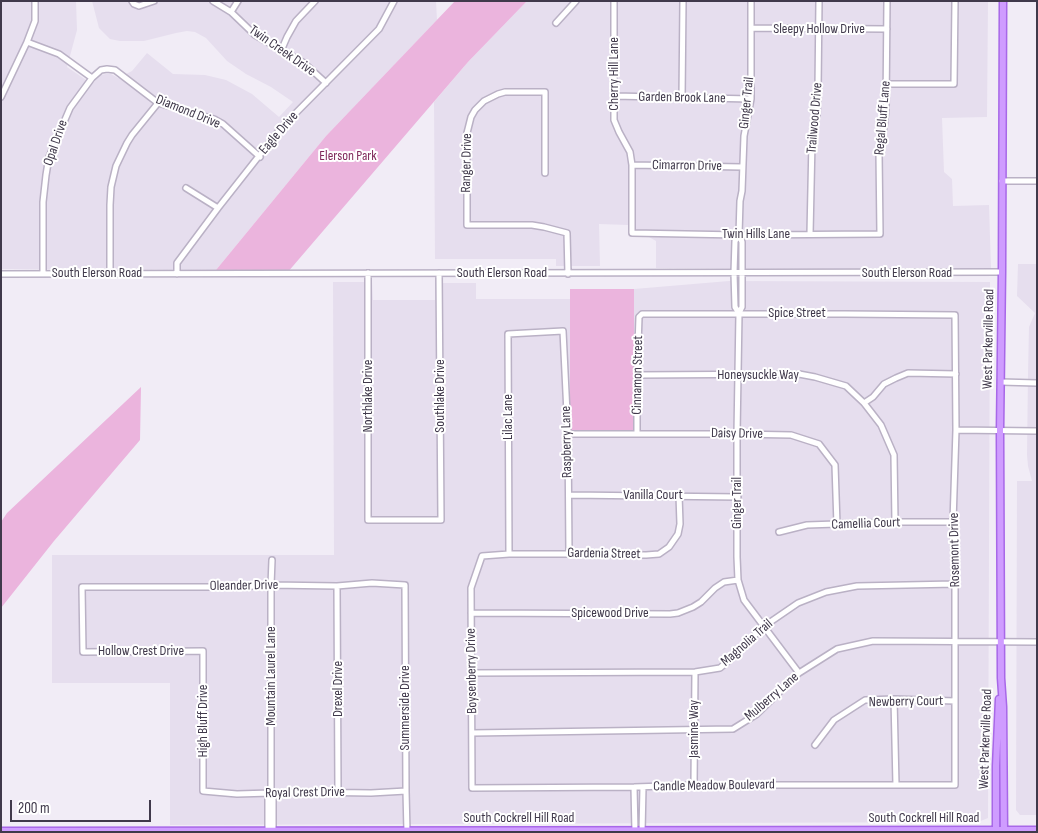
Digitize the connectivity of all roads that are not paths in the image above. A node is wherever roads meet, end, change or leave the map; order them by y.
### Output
1 (35, 1) edge
2 (132, 1) edge
3 (154, 1) edge
4 (213, 1) edge
5 (238, 1) edge
6 (315, 1) edge
7 (394, 1) edge
8 (576, 1) edge
9 (614, 1) edge
10 (683, 1) edge
11 (751, 1) edge
12 (819, 1) edge
13 (887, 1) edge
14 (955, 1) edge
15 (1003, 1) edge
16 (231, 12) junction
17 (556, 23) dead end
18 (751, 28) junction
19 (819, 28) junction
20 (887, 29) junction
21 (27, 42) junction
22 (281, 50) junction
23 (92, 78) junction
24 (326, 83) junction
25 (886, 84) junction
26 (614, 96) junction
27 (1, 97) edge
28 (682, 98) junction
29 (750, 99) junction
30 (158, 103) junction
31 (260, 156) junction
32 (632, 165) junction
33 (742, 167) junction
34 (545, 173) dead end
35 (1002, 181) junction
36 (1037, 181) edge
37 (186, 188) dead end
38 (218, 208) junction
39 (632, 233) joint
40 (810, 234) junction
41 (880, 234) joint
42 (739, 235) junction
43 (1002, 272) junction
44 (43, 273) junction
45 (110, 273) junction
46 (368, 273) junction
47 (440, 273) junction
48 (734, 273) junction
49 (742, 273) junction
50 (1, 274) edge
51 (177, 274) junction
52 (568, 274) junction
53 (739, 314) junction
54 (955, 315) joint
55 (639, 317) joint
56 (563, 331) joint
57 (956, 374) junction
58 (636, 375) junction
59 (738, 375) junction
60 (1001, 382) junction
61 (1037, 383) edge
62 (864, 403) junction
63 (956, 430) junction
64 (1000, 431) junction
65 (1037, 431) edge
66 (568, 434) junction
67 (638, 434) junction
68 (737, 434) junction
69 (569, 495) junction
70 (680, 495) junction
71 (738, 497) junction
72 (441, 520) joint
73 (895, 522) junction
74 (953, 522) junction
75 (837, 525) junction
76 (779, 532) dead end
77 (509, 554) junction
78 (569, 554) junction
79 (482, 556) joint
80 (272, 560) dead end
81 (738, 580) junction
82 (955, 584) junction
83 (271, 585) junction
84 (405, 585) joint
85 (338, 586) junction
86 (82, 587) joint
87 (471, 613) junction
88 (763, 627) junction
89 (955, 642) junction
90 (1000, 642) junction
91 (1037, 642) edge
92 (203, 651) joint
93 (695, 672) junction
94 (472, 673) junction
95 (799, 673) junction
96 (1001, 678) junction
97 (894, 699) junction
98 (955, 701) junction
99 (694, 730) junction
100 (472, 733) junction
101 (815, 745) dead end
102 (896, 785) junction
103 (694, 786) junction
104 (955, 786) joint
105 (643, 787) junction
106 (472, 788) joint
107 (634, 788) junction
108 (203, 791) joint
109 (406, 791) junction
110 (338, 792) junction
111 (271, 793) junction
112 (1037, 830) edge
113 (1, 831) edge
114 (271, 831) edge
115 (407, 831) edge
116 (501, 831) edge
117 (635, 831) edge
118 (643, 831) edge
119 (763, 831) edge
120 (866, 831) edge
121 (875, 831) edge
122 (996, 831) edge
123 (1004, 831) edge

1 - 21 street
2 - 3 street
4 - 16 street, Twin Creek Drive
5 - 16 street
6 - 22 street
7 - 24 street, Eagle Drive
8 - 17 street
9 - 26 street, Cherry Hill Lane
10 - 28 street
11 - 18 street, Ginger Trail
12 - 19 street, Trailwood Drive
13 - 20 street, Regal Bluff Lane
14 - 25 street
15 - 35 main road, West Parkerville Road
16 - 22 street, Twin Creek Drive
18 - 19 street, Sleepy Hollow Drive
18 - 29 street, Ginger Trail
19 - 20 street, Sleepy Hollow Drive
19 - 40 street, Trailwood Drive
20 - 25 street, Regal Bluff Lane
21 - 23 street
21 - 27 street
22 - 24 street, Twin Creek Drive
23 - 30 street, Diamond Drive
23 - 44 street, Opal Drive
24 - 31 street, Eagle Drive
25 - 41 street, Regal Bluff Lane
26 - 28 street, Garden Brook Lane
26 - 32 street, Cherry Hill Lane
28 - 29 street, Garden Brook Lane
29 - 33 street, Ginger Trail
30 - 31 street, Diamond Drive
30 - 45 street
31 - 38 street, Eagle Drive
32 - 33 street, Cimarron Drive
32 - 39 street, Cherry Hill Lane
33 - 42 street, Ginger Trail
34 - 52 street, Ranger Drive
35 - 36 street
35 - 43 main road, West Parkerville Road
37 - 38 street
38 - 51 street, Eagle Drive
39 - 42 street, Twin Hills Lane
40 - 41 street, Twin Hills Lane
40 - 42 street, Twin Hills Lane
42 - 48 street, Ginger Trail
42 - 49 street, Ginger Trail
43 - 49 street, South Elerson Road
43 - 60 main road, West Parkerville Road
44 - 45 street, South Elerson Road
44 - 50 street, South Elerson Road
45 - 51 street, South Elerson Road
46 - 47 street, South Elerson Road
46 - 51 street, South Elerson Road
46 - 72 street, Northlake Drive
47 - 52 street, South Elerson Road
47 - 72 street, Southlake Drive
48 - 49 street, South Elerson Road
48 - 52 street, South Elerson Road
48 - 53 street, Ginger Trail
49 - 53 street, Ginger Trail
53 - 54 street, Spice Street
53 - 55 street, Spice Street
53 - 59 street, Ginger Trail
54 - 57 street, Rosemont Drive
55 - 58 street, Cinnamon Street
56 - 66 street, Raspberry Lane
56 - 77 street, Lilac Lane
57 - 62 street
57 - 63 street, Rosemont Drive
58 - 59 street, Honeysuckle Way
58 - 67 street, Cinnamon Street
59 - 62 street, Honeysuckle Way
59 - 68 street, Ginger Trail
60 - 61 street
60 - 64 main road, West Parkerville Road
62 - 73 street, Honeysuckle Way
63 - 64 street
63 - 74 street, Rosemont Drive
64 - 65 street
64 - 90 main road, West Parkerville Road
66 - 67 street, Daisy Drive
66 - 69 street, Raspberry Lane
67 - 68 street, Daisy Drive
68 - 71 street, Ginger Trail
68 - 75 street, Daisy Drive
69 - 70 street, Vanilla Court
69 - 78 street, Raspberry Lane
70 - 71 street, Vanilla Court
70 - 78 street, Gardenia Street
71 - 81 street, Ginger Trail
73 - 74 street, Camellia Court
73 - 75 street, Camellia Court
74 - 82 street, Rosemont Drive
75 - 76 street, Camellia Court
77 - 78 street, Gardenia Street
77 - 79 street, Gardenia Street
79 - 87 street, Boysenberry Drive
80 - 83 street, Mountain Laurel Lane
81 - 87 street, Spicewood Drive
81 - 88 street, Ginger Trail
82 - 88 street, Magnolia Trail
82 - 89 street, Rosemont Drive
83 - 85 street, Oleander Drive
83 - 86 street, Oleander Drive
83 - 111 street, Mountain Laurel Lane
84 - 85 street, Oleander Drive
84 - 109 street, Summerside Drive
85 - 110 street, Drexel Drive
86 - 92 street, Hollow Crest Drive
87 - 94 street, Boysenberry Drive
88 - 93 street, Magnolia Trail
88 - 95 street, Ginger Trail
89 - 90 street, Mulberry Lane
89 - 95 street, Mulberry Lane
89 - 98 street, Rosemont Drive
90 - 91 street, Mulberry Lane
90 - 96 main road, West Parkerville Road
92 - 108 street, High Bluff Drive
93 - 94 street, Magnolia Trail
93 - 99 street, Jasmine Way
94 - 100 street, Boysenberry Drive
95 - 99 street, Mulberry Lane
96 - 122 main road, West Parkerville Road
96 - 123 main road, West Parkerville Road
97 - 98 street, Newberry Court
97 - 101 street, Newberry Court
97 - 102 street
98 - 104 street, Rosemont Drive
99 - 100 street, Mulberry Lane
99 - 103 street, Jasmine Way
100 - 106 street, Boysenberry Drive
102 - 103 street, Candle Meadow Boulevard
102 - 104 street, Candle Meadow Boulevard
103 - 105 street, Candle Meadow Boulevard
105 - 107 street, Candle Meadow Boulevard
105 - 118 street
106 - 107 street, Candle Meadow Boulevard
107 - 117 street
108 - 111 street, Royal Crest Drive
109 - 110 street, Royal Crest Drive
109 - 115 street, Summerside Drive
110 - 111 street, Royal Crest Drive
111 - 114 street, Mountain Laurel Lane
112 - 123 main road, South Cockrell Hill Road
113 - 114 main road, South Cockrell Hill Road
114 - 115 main road, South Cockrell Hill Road
115 - 116 main road, South Cockrell Hill Road
116 - 117 main road, South Cockrell Hill Road
117 - 118 main road, South Cockrell Hill Road
118 - 119 main road, South Cockrell Hill Road
119 - 120 main road, South Cockrell Hill Road
120 - 121 main road, South Cockrell Hill Road
121 - 122 main road, South Cockrell Hill Road
122 - 123 main road, South Cockrell Hill Road

